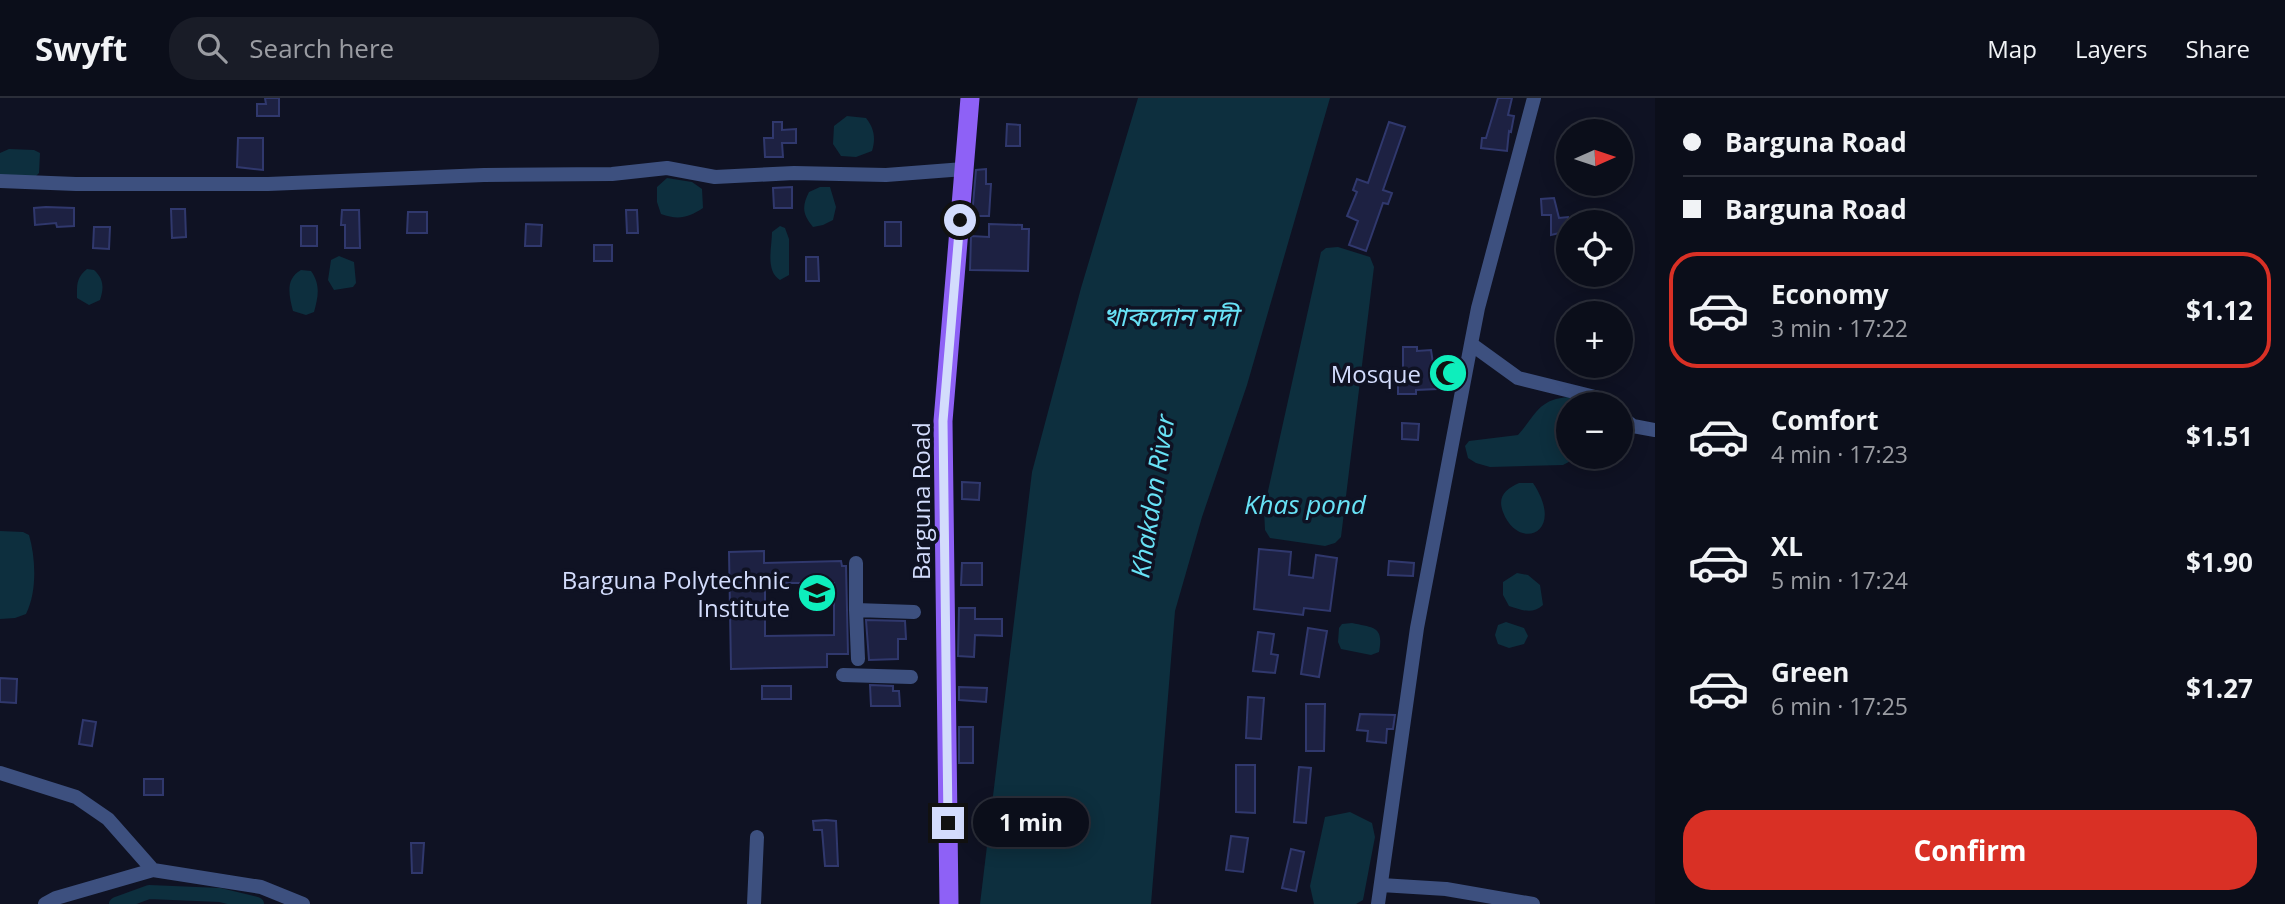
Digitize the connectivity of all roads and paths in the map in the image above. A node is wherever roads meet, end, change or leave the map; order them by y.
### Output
1 (970, 98) edge
2 (1534, 98) edge
3 (964, 169) junction
4 (0, 181) edge
5 (1471, 344) junction
6 (1576, 392) edge
7 (1633, 426) edge
8 (1655, 429) edge
9 (856, 564) dead end
10 (856, 610) junction
11 (914, 612) dead end
12 (858, 659) dead end
13 (843, 676) dead end
14 (911, 677) dead end
15 (0, 773) edge
16 (757, 837) dead end
17 (153, 870) junction
18 (1381, 885) junction
19 (45, 904) edge
20 (303, 904) edge
21 (754, 904) edge
22 (949, 904) edge
23 (1378, 904) edge
24 (1533, 904) edge

1 - 3 main road, Barguna Road
2 - 5 street
3 - 4 street
3 - 22 main road, Barguna Road
5 - 6 street
5 - 18 street
7 - 8 street
9 - 10 street
10 - 11 street
10 - 12 street
13 - 14 street
15 - 17 street
16 - 21 street
17 - 19 street
17 - 20 street
18 - 23 street
18 - 24 street

